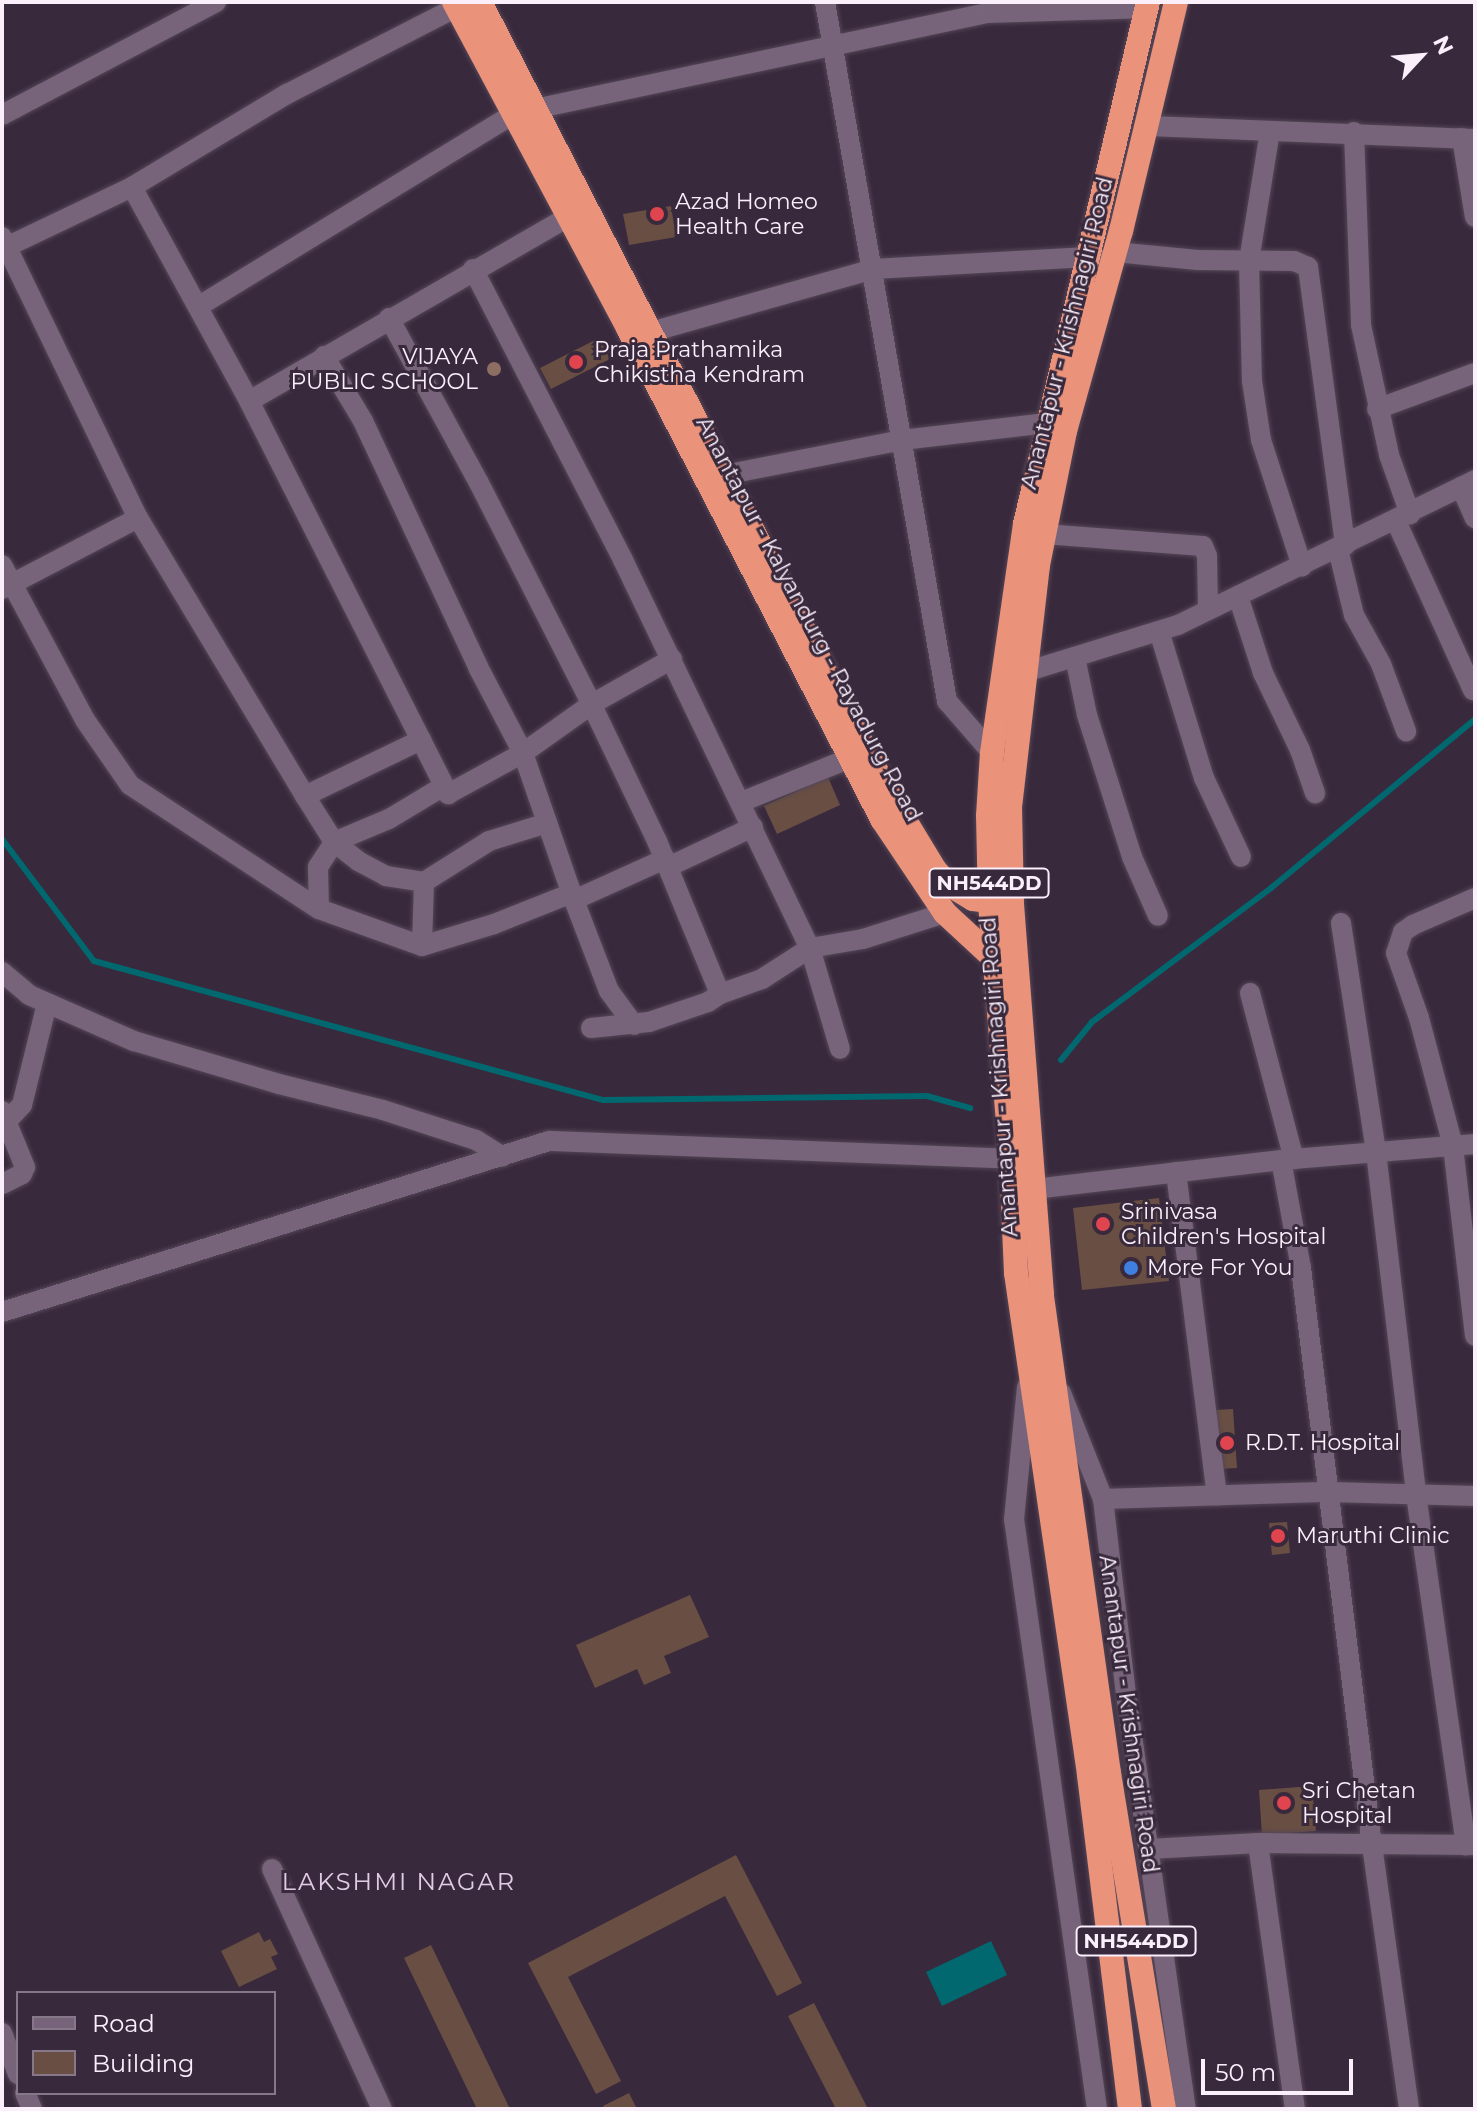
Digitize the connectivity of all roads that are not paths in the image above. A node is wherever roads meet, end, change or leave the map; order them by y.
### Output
1 (216, 2) edge
2 (825, 2) edge
3 (1176, 2) edge
4 (463, 4) edge
5 (1148, 5) edge
6 (832, 45) junction
7 (524, 112) junction
8 (2, 115) edge
9 (1147, 126) junction
10 (1270, 131) junction
11 (1354, 132) junction
12 (1468, 138) edge
13 (132, 187) junction
14 (568, 217) junction
15 (1475, 217) edge
16 (4, 244) edge
17 (1088, 257) junction
18 (1113, 257) junction
19 (1249, 261) junction
20 (473, 269) junction
21 (873, 269) junction
22 (199, 306) junction
23 (389, 318) junction
24 (651, 332) junction
25 (324, 356) junction
26 (1475, 373) edge
27 (249, 401) junction
28 (1377, 409) junction
29 (1047, 423) junction
30 (902, 440) junction
31 (724, 475) junction
32 (1468, 484) edge
33 (1403, 517) junction
34 (138, 518) junction
35 (1475, 518) edge
36 (1044, 534) junction
37 (1342, 548) junction
38 (2, 565) edge
39 (1302, 566) junction
40 (8, 587) edge
41 (1238, 596) junction
42 (1208, 610) junction
43 (1159, 631) junction
44 (1075, 657) junction
45 (672, 659) junction
46 (1025, 672) junction
47 (1473, 690) edge
48 (592, 704) junction
49 (1406, 731) dead end
50 (421, 740) junction
51 (523, 753) junction
52 (992, 753) junction
53 (848, 759) junction
54 (444, 786) junction
55 (1315, 793) dead end
56 (305, 796) junction
57 (741, 802) junction
58 (547, 823) junction
59 (753, 827) junction
60 (334, 842) junction
61 (1241, 857) dead end
62 (667, 863) junction
63 (424, 882) junction
64 (573, 896) junction
65 (1475, 898) edge
66 (1001, 903) junction
67 (319, 909) junction
68 (945, 913) junction
69 (1158, 916) dead end
70 (1341, 923) dead end
71 (422, 946) junction
72 (810, 948) junction
73 (994, 958) junction
74 (2, 972) edge
75 (1019, 981) junction
76 (1250, 993) dead end
77 (720, 994) junction
78 (47, 1003) junction
79 (634, 1025) junction
80 (591, 1028) dead end
81 (840, 1049) dead end
82 (4, 1116) edge
83 (1475, 1144) edge
84 (1453, 1146) junction
85 (1376, 1152) junction
86 (502, 1156) junction
87 (1011, 1159) junction
88 (1287, 1160) junction
89 (1176, 1172) junction
90 (2, 1184) edge
91 (1034, 1189) junction
92 (2, 1312) edge
93 (1475, 1336) edge
94 (1040, 1371) junction
95 (1330, 1492) junction
96 (1416, 1494) junction
97 (1217, 1495) junction
98 (1475, 1496) edge
99 (1103, 1499) junction
100 (1099, 1773) junction
101 (1258, 1843) junction
102 (1372, 1845) junction
103 (1470, 1845) edge
104 (1149, 1849) junction
105 (272, 1869) dead end
106 (2, 2033) edge
107 (16, 2069) edge
108 (382, 2109) edge
109 (1097, 2109) edge
110 (1130, 2109) edge
111 (1164, 2109) edge
112 (1186, 2109) edge
113 (1295, 2109) edge
114 (1409, 2109) edge

1 - 8 street
2 - 6 street
3 - 9 highway, Anantapur - Krishnagiri Road / NH544DD
4 - 7 highway, Anantapur - Kalyandurg - Rayadurg Road / NH544DD
4 - 13 street
5 - 6 street
5 - 17 highway, Anantapur - Krishnagiri Road / NH544DD
6 - 7 street
6 - 21 street
7 - 14 highway, Anantapur - Kalyandurg - Rayadurg Road / NH544DD
7 - 22 street
7 - 24 highway, Anantapur - Kalyandurg - Rayadurg Road / NH544DD
9 - 10 street
9 - 18 highway, Anantapur - Krishnagiri Road / NH544DD
10 - 11 street
10 - 19 street
11 - 12 street
11 - 28 street
12 - 15 street
13 - 16 street
13 - 22 street
14 - 20 street
14 - 53 highway, Anantapur - Kalyandurg - Rayadurg Road / NH544DD
16 - 34 street
17 - 18 street
17 - 21 street
17 - 29 highway, Anantapur - Krishnagiri Road / NH544DD
18 - 19 street
18 - 36 highway, Anantapur - Krishnagiri Road / NH544DD
19 - 37 street
19 - 39 street
20 - 23 street
20 - 45 street
21 - 24 street
21 - 30 street
22 - 27 street
23 - 25 street
23 - 48 street
24 - 31 highway, Anantapur - Kalyandurg - Rayadurg Road / NH544DD
25 - 27 street
25 - 51 street
26 - 28 street
27 - 50 street
28 - 33 street
29 - 30 street
29 - 52 highway, Anantapur - Krishnagiri Road / NH544DD
30 - 31 street
30 - 52 street
31 - 66 highway, Anantapur - Kalyandurg - Rayadurg Road / NH544DD
32 - 33 street
32 - 35 street
33 - 37 street
33 - 47 street
34 - 40 street
34 - 56 street
36 - 42 street
36 - 46 highway, Anantapur - Krishnagiri Road / NH544DD
37 - 39 street
37 - 49 street
38 - 40 street
39 - 41 street
40 - 67 street
41 - 42 street
41 - 55 street
42 - 43 street
43 - 44 street
43 - 61 street
44 - 46 street
44 - 69 street
45 - 48 street
45 - 57 street
46 - 66 highway, Anantapur - Krishnagiri Road / NH544DD
48 - 51 street
48 - 62 street
50 - 54 street
50 - 56 street
51 - 54 street
51 - 58 street
52 - 66 highway, Anantapur - Krishnagiri Road / NH544DD
53 - 57 street
53 - 68 highway, Anantapur - Kalyandurg - Rayadurg Road / NH544DD
54 - 60 street
56 - 60 street
57 - 59 street
58 - 63 street
58 - 64 street
59 - 62 street
59 - 72 street
60 - 63 street
60 - 67 street
62 - 64 street
62 - 77 street
63 - 71 street
64 - 71 street
64 - 79 street
65 - 84 street
66 - 73 highway, Anantapur - Krishnagiri Road / NH544DD
66 - 75 highway, Anantapur - Krishnagiri Road / NH544DD
67 - 71 street
68 - 72 street
68 - 73 highway, Anantapur - Kalyandurg - Rayadurg Road / NH544DD
70 - 85 street
72 - 77 street
72 - 81 street
73 - 75 highway, Anantapur - Kalyandurg - Rayadurg Road / NH544DD
73 - 87 highway, Anantapur - Krishnagiri Road / NH544DD
74 - 78 street
75 - 91 highway, Anantapur - Krishnagiri Road / NH544DD
76 - 88 street
77 - 79 street
78 - 82 street
78 - 86 street
79 - 80 street
82 - 90 street
83 - 84 street
84 - 85 street
84 - 93 street
85 - 88 street
85 - 96 street
86 - 87 street
86 - 92 street
87 - 94 highway, Anantapur - Krishnagiri Road / NH544DD
88 - 89 street
88 - 95 street
89 - 91 street
89 - 97 street
91 - 94 highway, Anantapur - Krishnagiri Road / NH544DD
94 - 99 street
94 - 100 highway, Anantapur - Krishnagiri Road / NH544DD
94 - 109 street
95 - 96 street
95 - 97 street
95 - 102 street
96 - 98 street
96 - 103 street
97 - 99 street
99 - 104 street
100 - 110 highway, NH544DD
100 - 111 highway, Anantapur - Krishnagiri Road / NH544DD
101 - 102 street
101 - 104 street
101 - 113 street
102 - 103 street
102 - 114 street
104 - 112 street
105 - 108 street
106 - 107 street

